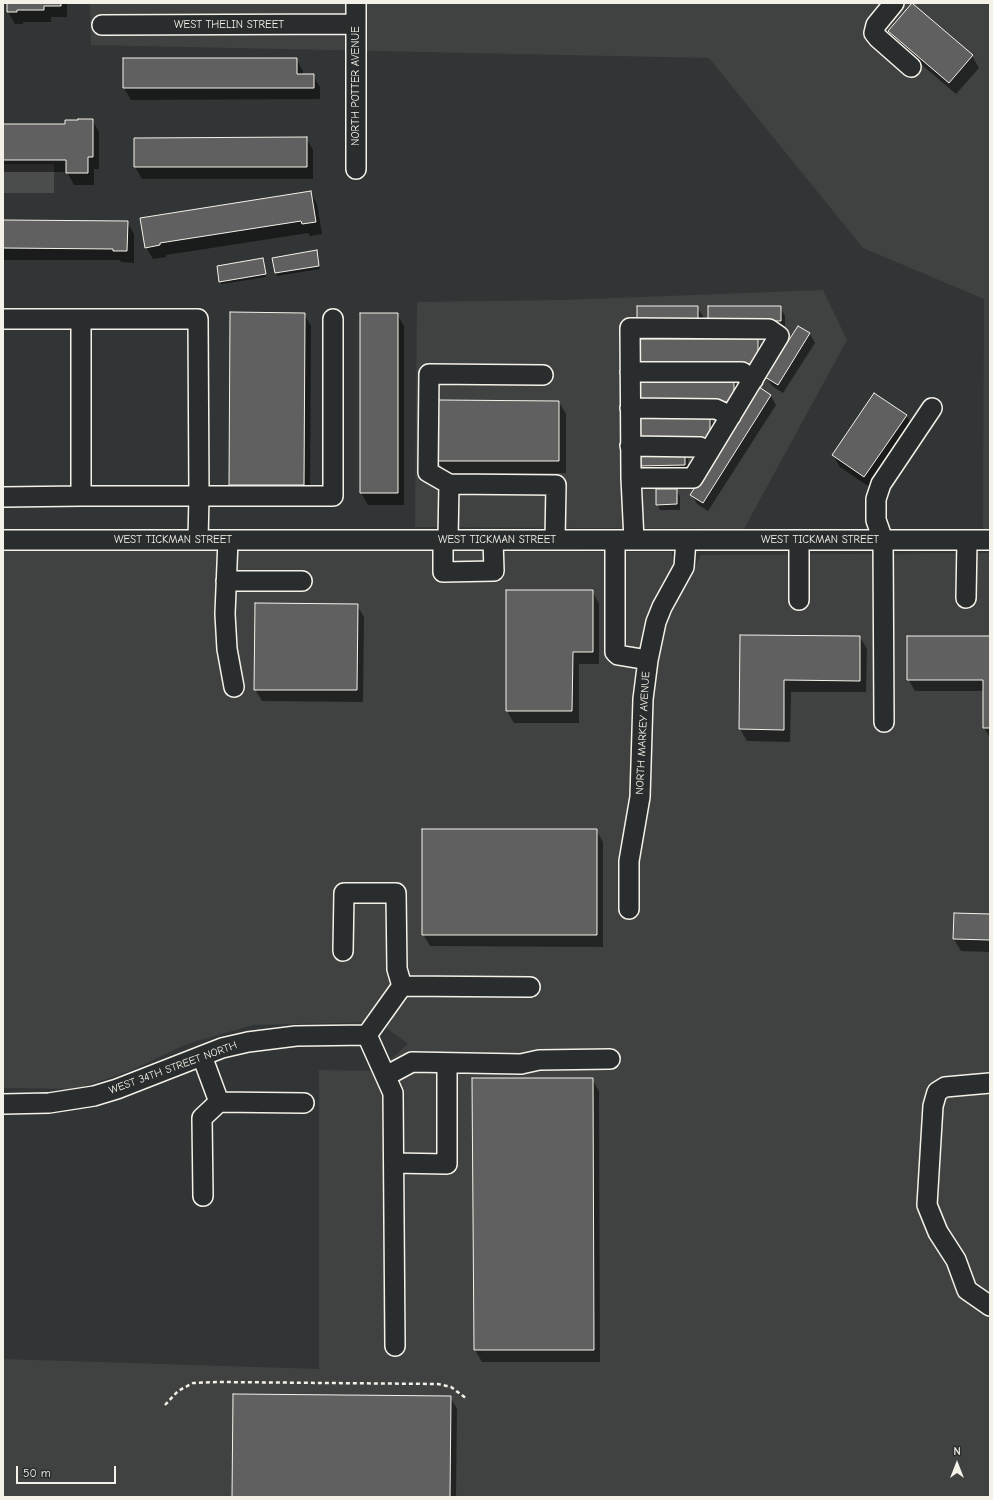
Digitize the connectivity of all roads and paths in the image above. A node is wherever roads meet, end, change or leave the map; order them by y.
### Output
1 (356, 3) edge
2 (894, 3) edge
3 (356, 24) junction
4 (102, 25) dead end
5 (911, 67) dead end
6 (356, 169) dead end
7 (3, 319) edge
8 (333, 319) dead end
9 (81, 320) junction
10 (630, 372) junction
11 (543, 375) dead end
12 (753, 380) junction
13 (630, 408) junction
14 (932, 408) dead end
15 (731, 416) junction
16 (630, 446) junction
17 (709, 452) junction
18 (631, 478) junction
19 (449, 484) junction
20 (81, 496) junction
21 (198, 496) junction
22 (3, 497) edge
23 (3, 540) edge
24 (198, 540) junction
25 (228, 540) junction
26 (446, 540) junction
27 (493, 540) junction
28 (555, 540) junction
29 (615, 540) junction
30 (634, 540) junction
31 (686, 540) junction
32 (799, 540) junction
33 (883, 540) junction
34 (967, 540) junction
35 (990, 540) edge
36 (226, 581) junction
37 (302, 581) dead end
38 (966, 598) dead end
39 (799, 600) dead end
40 (648, 660) junction
41 (234, 687) dead end
42 (884, 722) dead end
43 (629, 909) dead end
44 (343, 951) dead end
45 (402, 986) junction
46 (530, 986) dead end
47 (367, 1035) junction
48 (202, 1056) junction
49 (610, 1059) dead end
50 (447, 1064) junction
51 (386, 1076) junction
52 (990, 1083) edge
53 (219, 1102) junction
54 (304, 1103) dead end
55 (3, 1104) edge
56 (394, 1163) junction
57 (203, 1196) dead end
58 (990, 1306) edge
59 (395, 1346) dead end
60 (467, 1399) dead end
61 (165, 1405) dead end

1 - 3 street, NORTH POTTER AVENUE
2 - 5 street
3 - 4 street, WEST THELIN STREET
3 - 6 street, NORTH POTTER AVENUE
7 - 9 street
8 - 21 street
9 - 20 street
9 - 21 street
10 - 12 street
10 - 12 street
10 - 13 street
11 - 19 street
12 - 15 street
13 - 15 street
13 - 16 street
14 - 33 street
15 - 17 street
16 - 17 street
16 - 18 street
17 - 18 street
18 - 30 street
19 - 26 street
19 - 28 street
20 - 21 street
20 - 22 street
21 - 24 street
23 - 24 street, WEST TICKMAN STREET
24 - 25 street, WEST TICKMAN STREET
25 - 26 street, WEST TICKMAN STREET
25 - 36 street
26 - 27 street, WEST TICKMAN STREET
26 - 27 street
27 - 28 street, WEST TICKMAN STREET
28 - 29 street, WEST TICKMAN STREET
29 - 30 street, WEST TICKMAN STREET
29 - 40 street
30 - 31 street, WEST TICKMAN STREET
31 - 32 street, WEST TICKMAN STREET
31 - 40 street, NORTH MARKEY AVENUE
32 - 33 street, WEST TICKMAN STREET
32 - 39 street
33 - 34 street, WEST TICKMAN STREET
33 - 42 street
34 - 35 street, WEST TICKMAN STREET
34 - 38 street
36 - 37 street
36 - 41 street
40 - 43 street, NORTH MARKEY AVENUE
44 - 45 street
45 - 46 street
45 - 47 street
47 - 48 street, WEST 34TH STREET NORTH
47 - 51 street
48 - 53 street
48 - 55 street, WEST 34TH STREET NORTH
49 - 50 street
50 - 51 street
50 - 56 street
51 - 56 street
52 - 58 street
53 - 54 street
53 - 57 street
56 - 59 street
60 - 61 path

